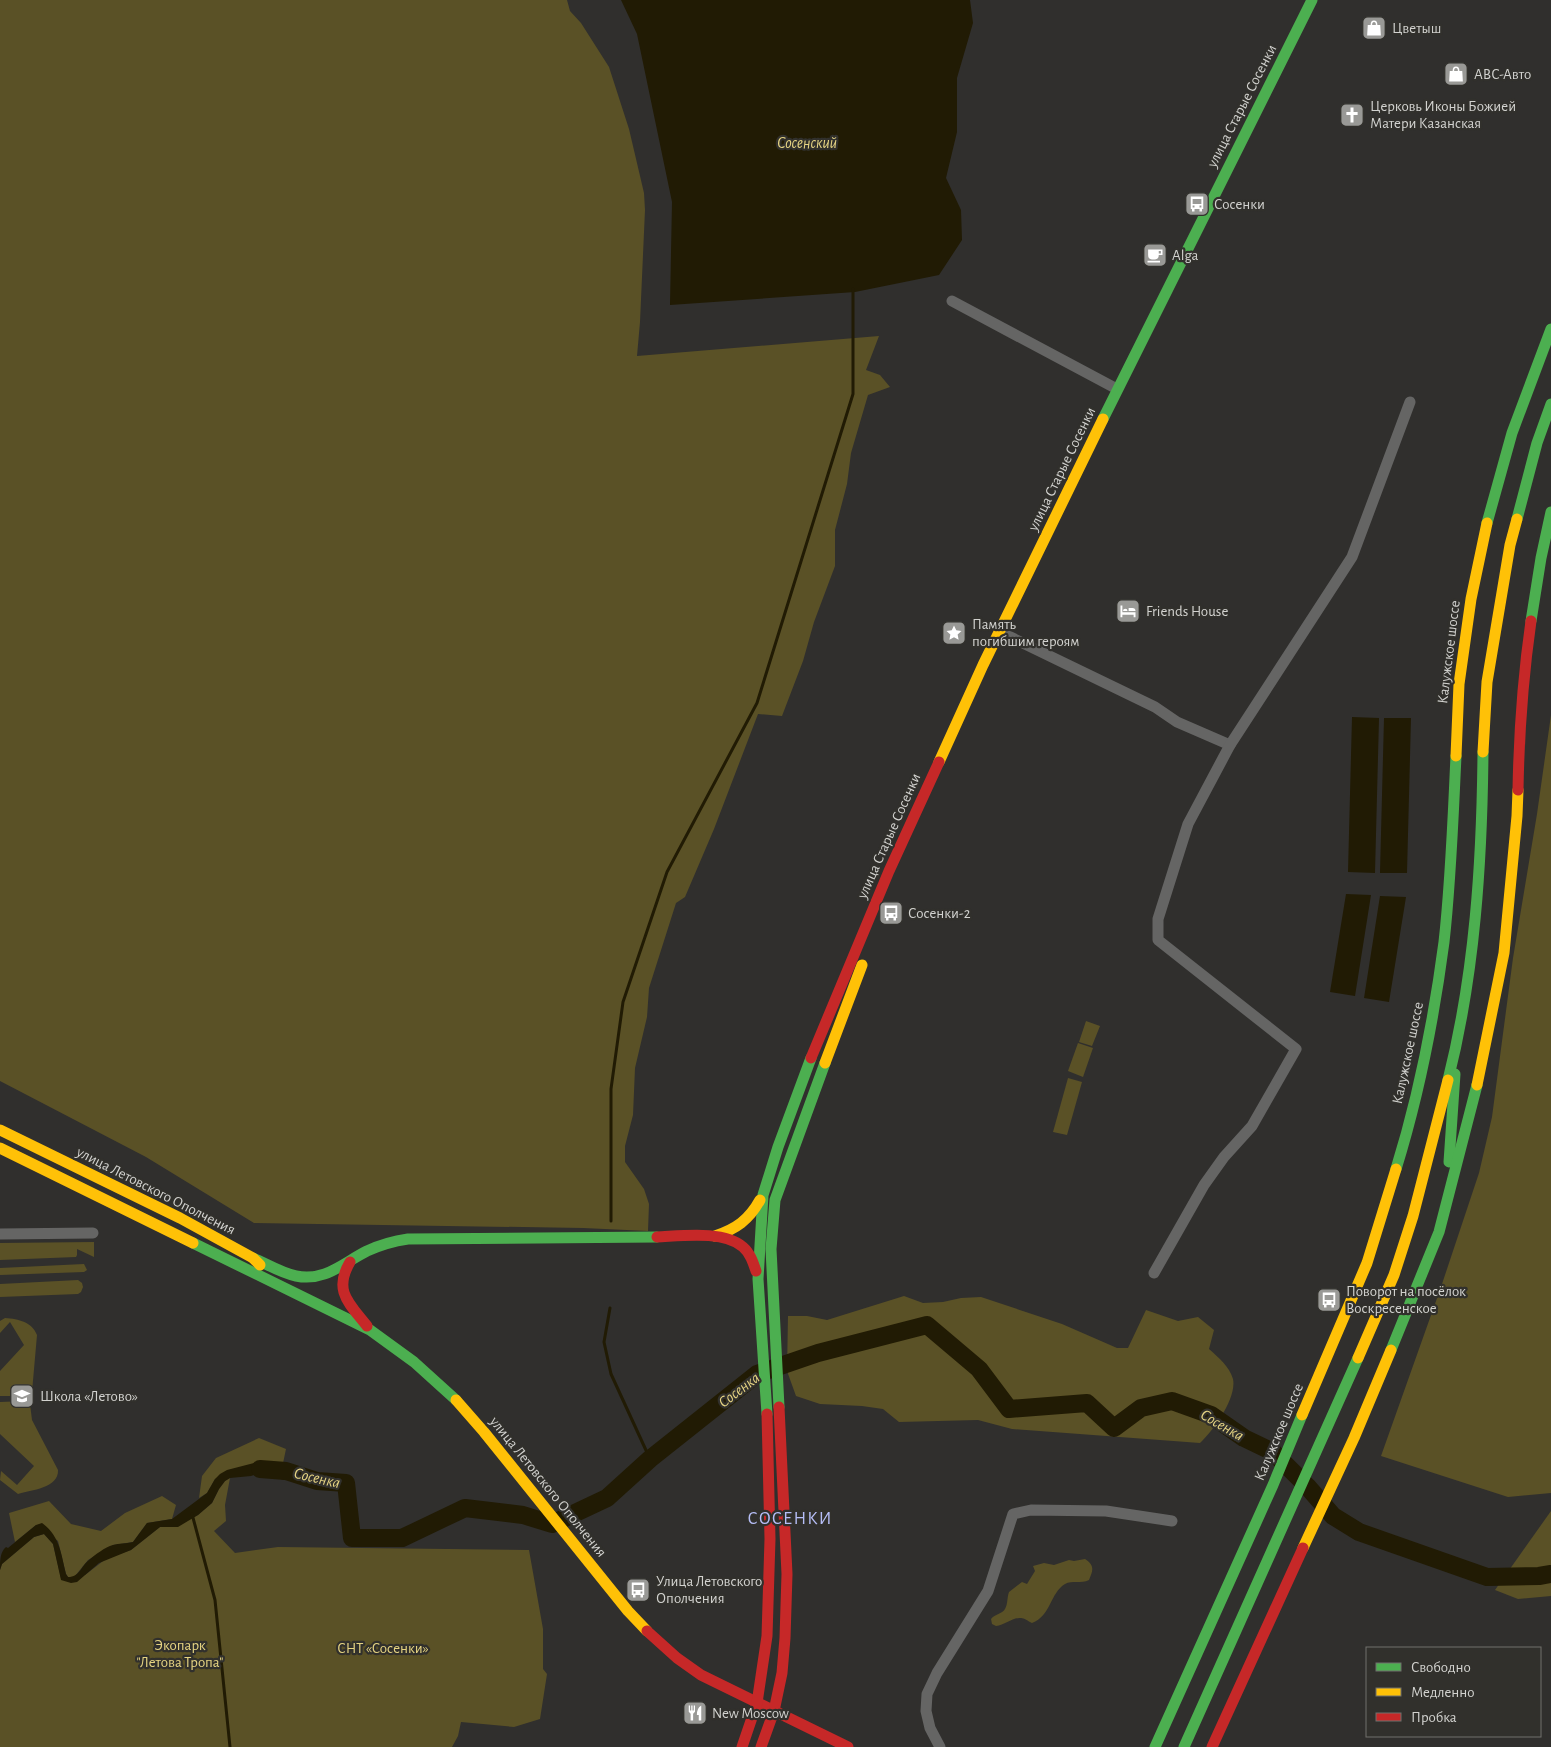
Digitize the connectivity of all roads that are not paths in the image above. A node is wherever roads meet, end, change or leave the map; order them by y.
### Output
1 (1312, 0) edge
2 (1322, 0) edge
3 (952, 301) dead end
4 (1551, 328) edge
5 (1117, 390) junction
6 (1410, 402) dead end
7 (1551, 404) edge
8 (1551, 512) edge
9 (1004, 634) junction
10 (1230, 745) junction
11 (1458, 1043) junction
12 (0, 1130) edge
13 (0, 1148) edge
14 (763, 1194) junction
15 (1445, 1207) junction
16 (93, 1233) dead end
17 (0, 1234) edge
18 (716, 1236) junction
19 (253, 1258) junction
20 (350, 1262) junction
21 (1154, 1273) dead end
22 (758, 1279) junction
23 (290, 1292) junction
24 (370, 1330) junction
25 (1172, 1521) dead end
26 (757, 1703) junction
27 (774, 1711) junction
28 (742, 1747) edge
29 (761, 1747) edge
30 (848, 1747) edge
31 (940, 1747) edge
32 (1155, 1747) edge
33 (1184, 1747) edge
34 (1212, 1747) edge

1 - 5 main road, улица Старые Сосенки
2 - 9 main road, улица Старые Сосенки
3 - 5 street
4 - 32 main road, Калужское шоссе
5 - 9 main road, улица Старые Сосенки
6 - 10 street
7 - 11 main road
8 - 15 main road
9 - 10 street
9 - 14 main road, улица Старые Сосенки
9 - 27 main road, улица Старые Сосенки
10 - 21 street
11 - 15 main road
11 - 33 main road
12 - 19 main road, улица Летовского Ополчения
13 - 23 main road, улица Летовского Ополчения
14 - 18 main road
14 - 22 main road, улица Старые Сосенки
15 - 34 main road
16 - 17 street
18 - 20 main road
18 - 22 main road
19 - 20 main road
19 - 23 main road, улица Летовского Ополчения
20 - 24 main road
22 - 26 main road, улица Старые Сосенки
23 - 24 main road, улица Летовского Ополчения
24 - 26 main road, улица Летовского Ополчения
25 - 31 street
26 - 27 main road, улица Летовского Ополчения
26 - 28 main road, улица Старые Сосенки
27 - 29 main road, улица Старые Сосенки
27 - 30 main road, улица Летовского Ополчения

